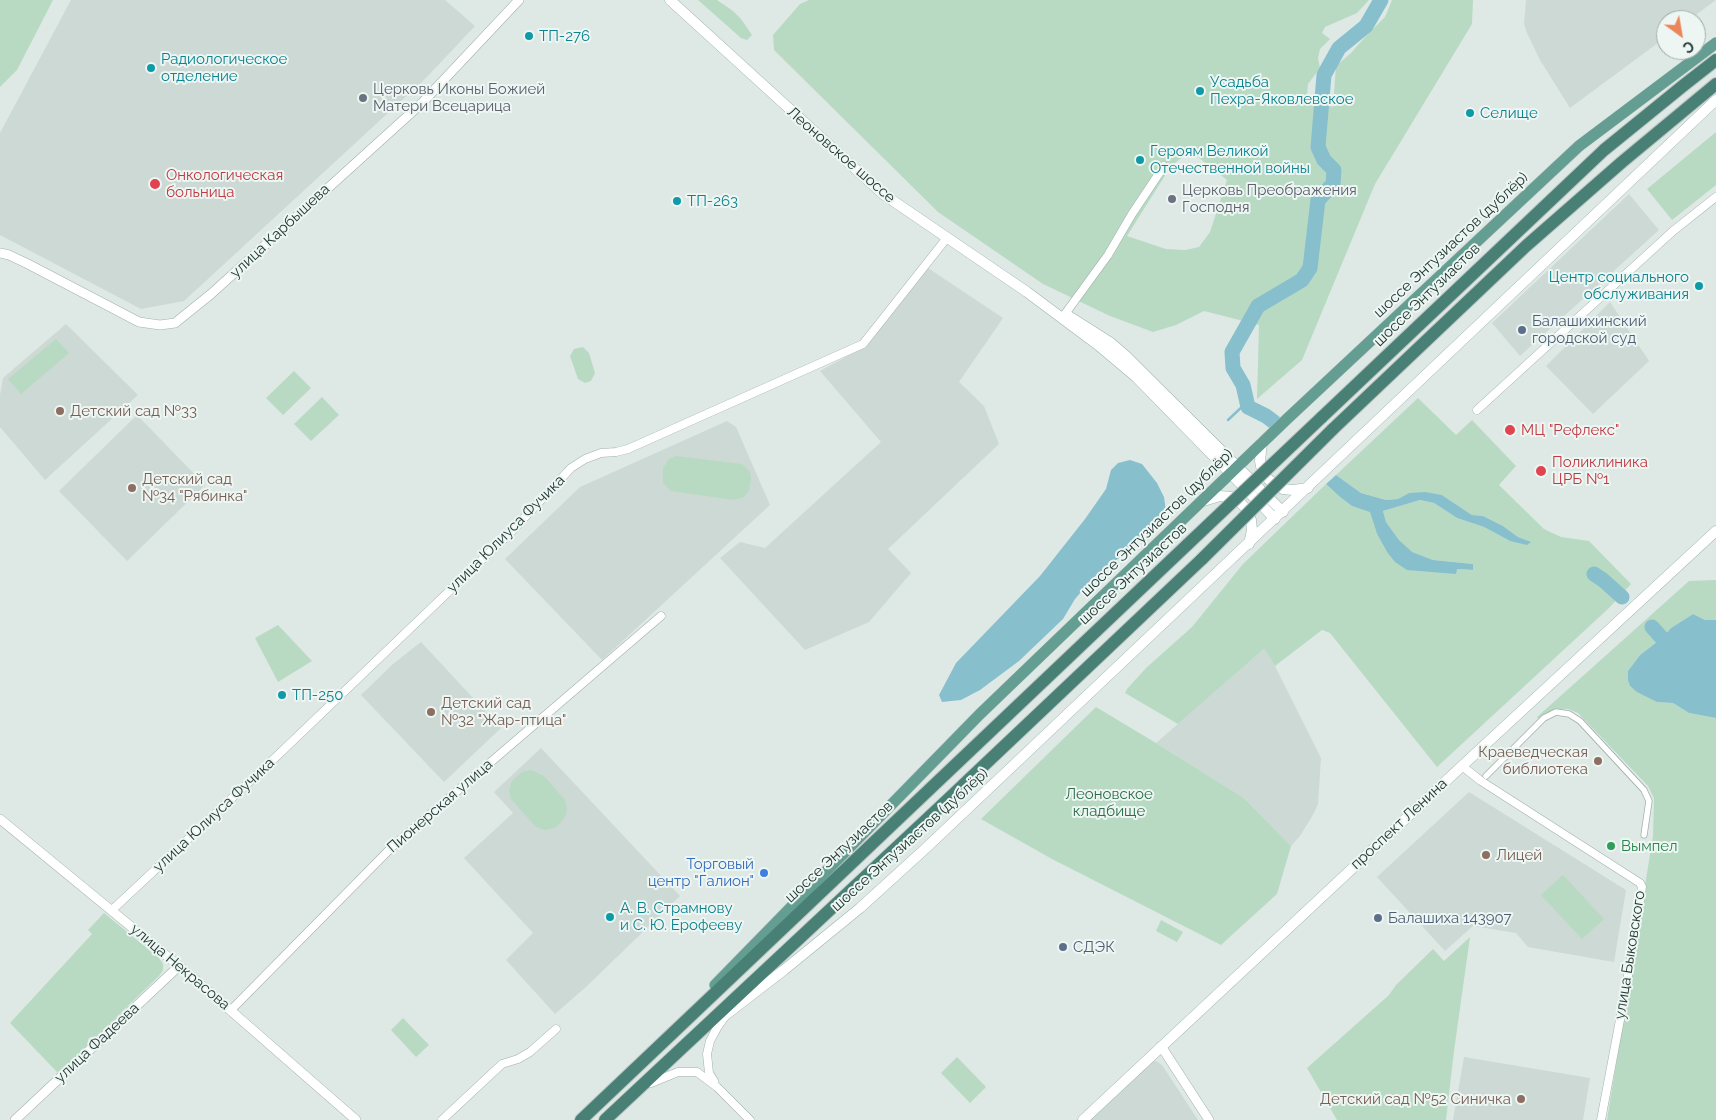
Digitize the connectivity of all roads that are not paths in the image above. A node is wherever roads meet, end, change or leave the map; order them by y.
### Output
1 (519, 0) edge
2 (670, 0) edge
3 (1716, 44) edge
4 (1716, 60) edge
5 (1716, 84) edge
6 (1716, 100) edge
7 (1164, 166) dead end
8 (1716, 196) edge
9 (946, 239) junction
10 (0, 253) edge
11 (1027, 292) junction
12 (1065, 314) junction
13 (1477, 410) dead end
14 (1266, 438) junction
15 (1234, 470) junction
16 (1308, 488) junction
17 (1199, 503) junction
18 (1279, 515) junction
19 (1716, 531) edge
20 (1249, 544) junction
21 (662, 616) dead end
22 (1462, 766) junction
23 (1486, 776) dead end
24 (0, 819) edge
25 (1644, 835) dead end
26 (112, 910) junction
27 (179, 966) junction
28 (230, 1010) junction
29 (729, 1012) junction
30 (556, 1029) dead end
31 (1161, 1046) junction
32 (679, 1051) junction
33 (648, 1056) junction
34 (717, 1087) junction
35 (634, 1093) junction
36 (15, 1120) edge
37 (356, 1120) edge
38 (442, 1120) edge
39 (581, 1120) edge
40 (605, 1120) edge
41 (750, 1120) edge
42 (1083, 1120) edge
43 (1209, 1120) edge
44 (1601, 1120) edge

1 - 10 street, улица Карбышева
2 - 9 main road, Леоновское шоссе
3 - 14 main road, шоссе Энтузиастов (дублёр)
4 - 33 highway, шоссе Энтузиастов, bridge
5 - 32 highway, bridge
6 - 16 main road, шоссе Энтузиастов (дублёр)
7 - 12 street
8 - 13 street
9 - 11 main road, Леоновское шоссе
9 - 26 street, улица Юлиуса Фучика
11 - 12 main road, Леоновское шоссе
11 - 15 main road, Леоновское шоссе
12 - 15 main road, Леоновское шоссе
14 - 15 main road, шоссе Энтузиастов (дублёр)
14 - 16 main road
15 - 17 main road, шоссе Энтузиастов (дублёр)
15 - 18 main road, Леоновское шоссе
16 - 18 main road, шоссе Энтузиастов (дублёр)
17 - 20 main road
17 - 33 main road, шоссе Энтузиастов (дублёр)
18 - 20 main road, шоссе Энтузиастов (дублёр)
19 - 22 main road, проспект Ленина
20 - 29 main road, шоссе Энтузиастов (дублёр)
21 - 28 street, Пионерская улица
22 - 31 main road, проспект Ленина
22 - 44 street, улица Быковского
23 - 25 street
24 - 26 street, улица Некрасова
26 - 27 street, улица Некрасова
27 - 28 street, улица Некрасова
27 - 36 street, улица Фадеева
28 - 37 street, улица Некрасова
29 - 32 main road, шоссе Энтузиастов (дублёр)
29 - 34 street
30 - 38 street
31 - 42 main road, проспект Ленина
31 - 43 street
32 - 35 highway
33 - 39 highway, шоссе Энтузиастов
34 - 35 street
34 - 41 street
35 - 40 highway

